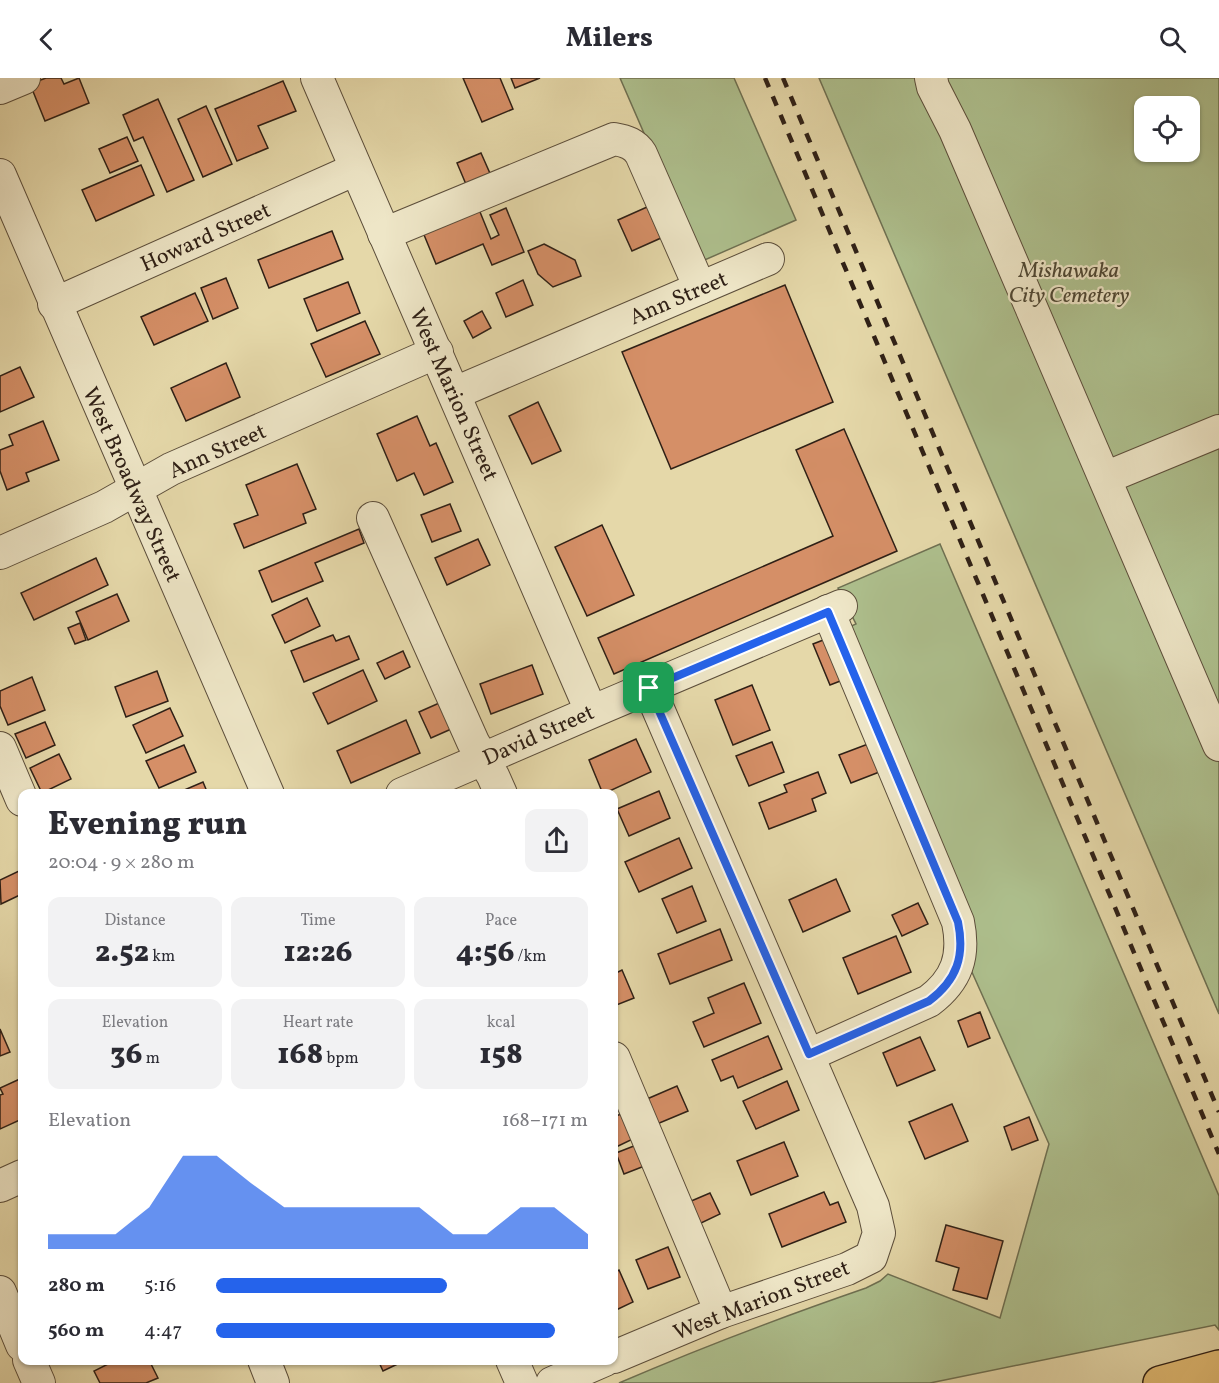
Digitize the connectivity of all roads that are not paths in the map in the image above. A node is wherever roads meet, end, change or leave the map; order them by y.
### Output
1 (24, 78) edge
2 (317, 78) edge
3 (931, 78) edge
4 (0, 88) edge
5 (356, 169) junction
6 (0, 175) edge
7 (384, 234) junction
8 (768, 259) dead end
9 (700, 288) junction
10 (54, 304) junction
11 (437, 352) junction
12 (454, 393) junction
13 (1219, 431) edge
14 (1105, 478) junction
15 (136, 490) junction
16 (373, 518) dead end
17 (0, 553) edge
18 (649, 688) junction
19 (591, 711) junction
20 (1219, 745) edge
21 (0, 748) edge
22 (483, 759) junction
23 (266, 789) edge
24 (414, 789) edge
25 (498, 789) edge
26 (18, 791) edge
27 (809, 1054) junction
28 (618, 1067) edge
29 (18, 1178) edge
30 (0, 1186) edge
31 (0, 1292) edge
32 (721, 1312) junction
33 (18, 1335) edge
34 (618, 1355) edge
35 (31, 1365) edge
36 (266, 1365) edge
37 (593, 1365) edge
38 (1219, 1367) edge
39 (39, 1383) edge
40 (273, 1383) edge
41 (552, 1383) edge
42 (1160, 1383) edge

1 - 4 street
2 - 5 street, West Marion Street
3 - 14 street
5 - 7 street, West Marion Street
5 - 10 street, Howard Street
6 - 10 street, West Broadway Street
7 - 9 street
7 - 11 street, West Marion Street
8 - 9 street, Ann Street
9 - 12 street, Ann Street
10 - 15 street, West Broadway Street
11 - 12 street, West Marion Street
11 - 15 street, Ann Street
12 - 19 street, West Marion Street
13 - 14 street
14 - 20 street
15 - 17 street, Ann Street
15 - 23 street, West Broadway Street
16 - 22 street
18 - 19 street, David Street
18 - 27 street, West Marion Street
18 - 27 street, David Street
19 - 22 street, David Street
21 - 26 street
22 - 24 street, David Street
22 - 25 street
27 - 32 street, West Marion Street
28 - 32 street
29 - 30 street
31 - 33 street
32 - 34 street, West Marion Street
35 - 39 street
36 - 40 street
37 - 41 street
38 - 42 main road

